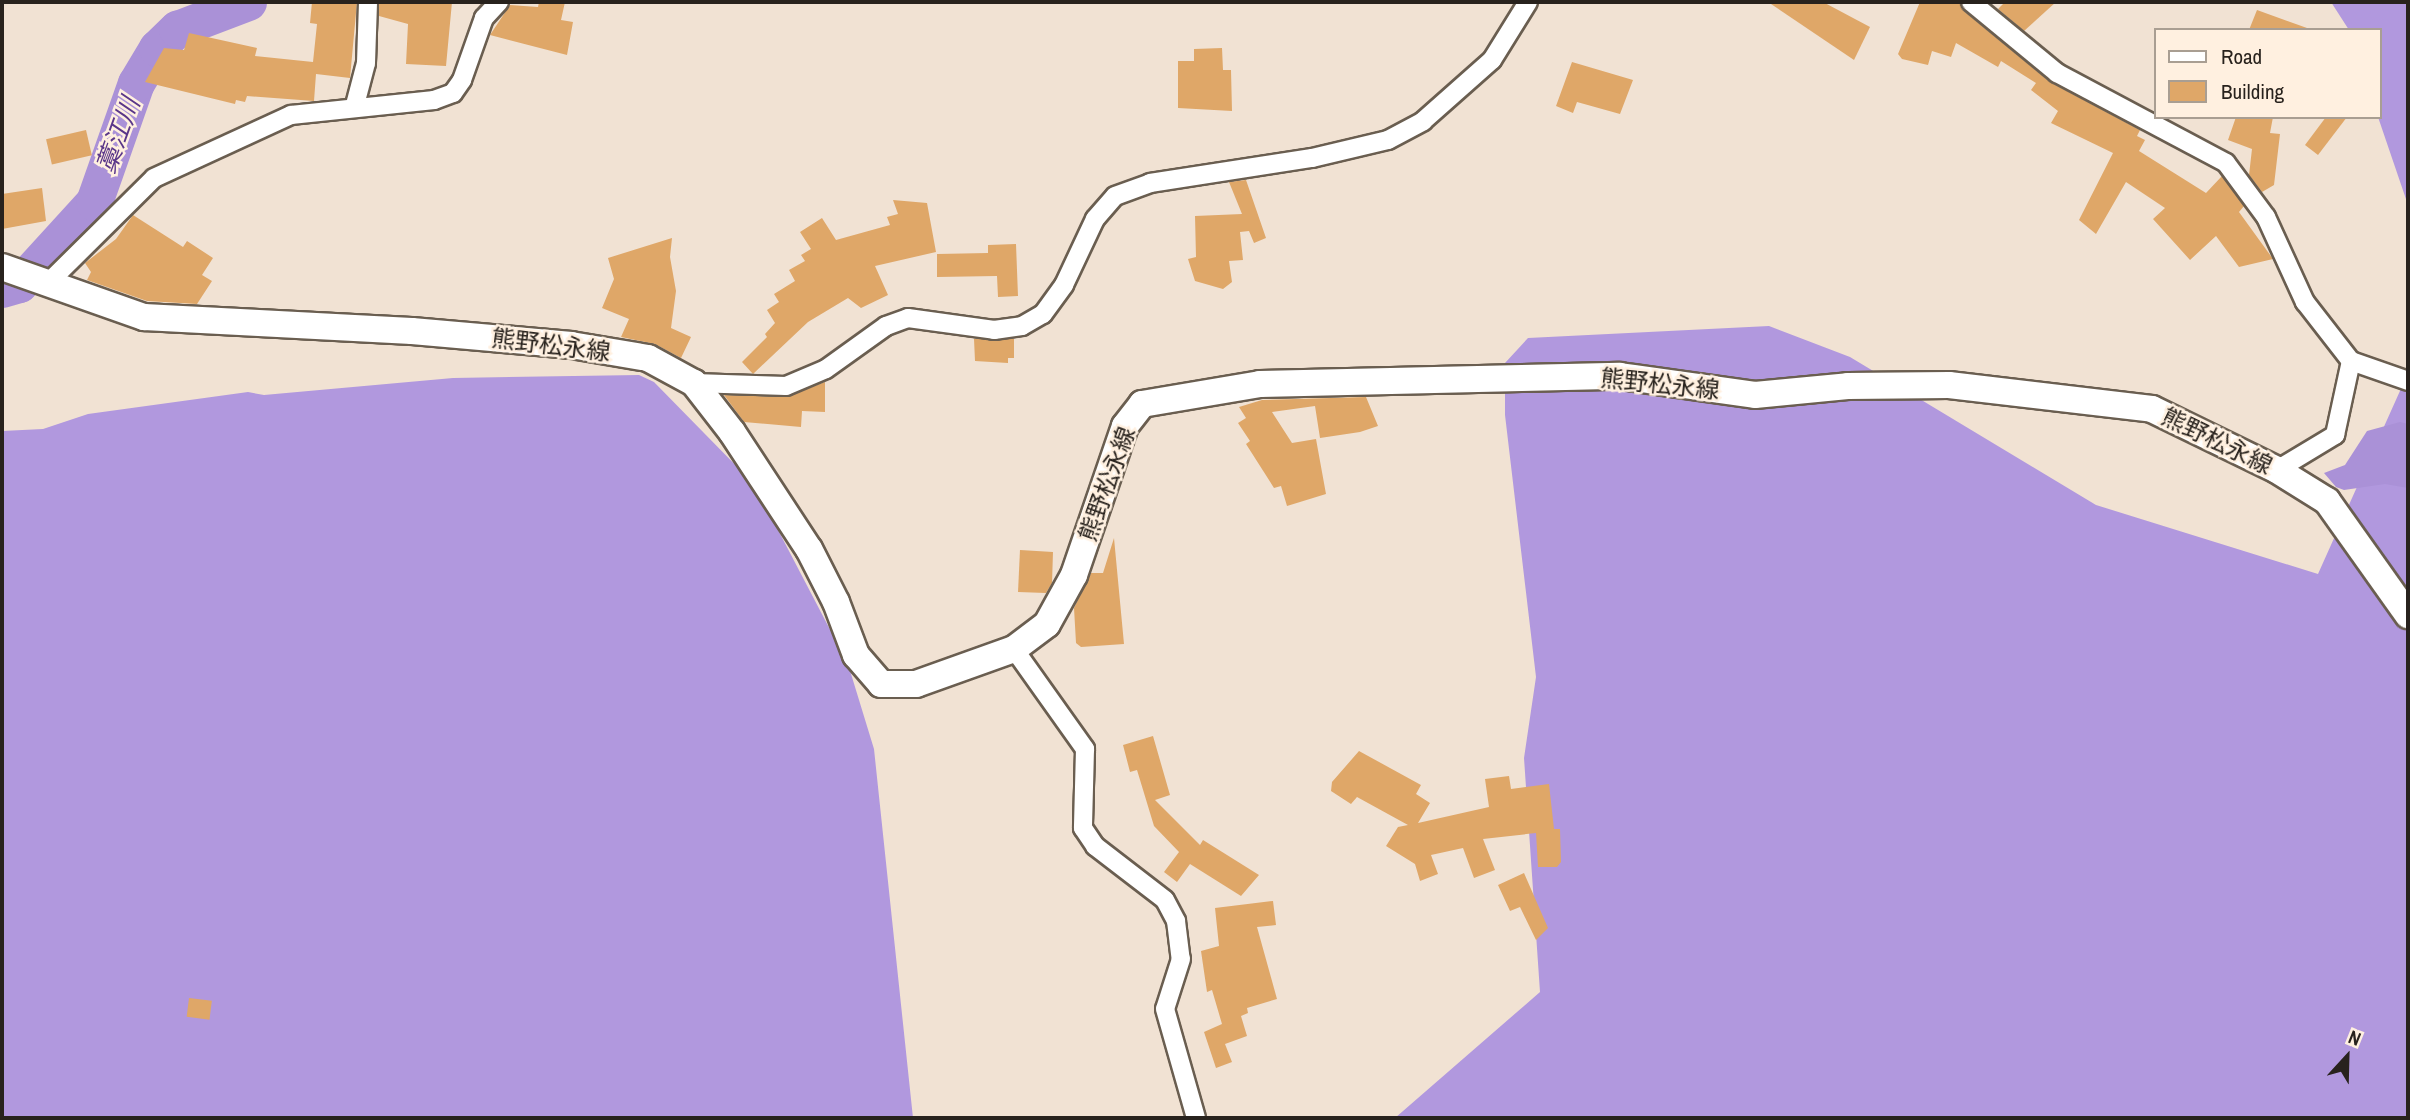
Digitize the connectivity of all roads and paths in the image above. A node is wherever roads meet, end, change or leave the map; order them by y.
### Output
1 (368, 2) edge
2 (499, 2) edge
3 (1528, 2) edge
4 (1970, 2) edge
5 (355, 106) junction
6 (25, 275) edge
7 (2351, 361) junction
8 (2408, 381) edge
9 (694, 383) junction
10 (2277, 470) junction
11 (2408, 615) edge
12 (1014, 649) junction
13 (1196, 1118) edge

1 - 5 street
2 - 5 street
3 - 9 street
4 - 7 street
5 - 6 street
6 - 9 main road, 熊野松永線
7 - 8 street
7 - 10 street
9 - 12 main road, 熊野松永線
10 - 11 main road, 熊野松永線
10 - 12 main road, 熊野松永線
12 - 13 street

